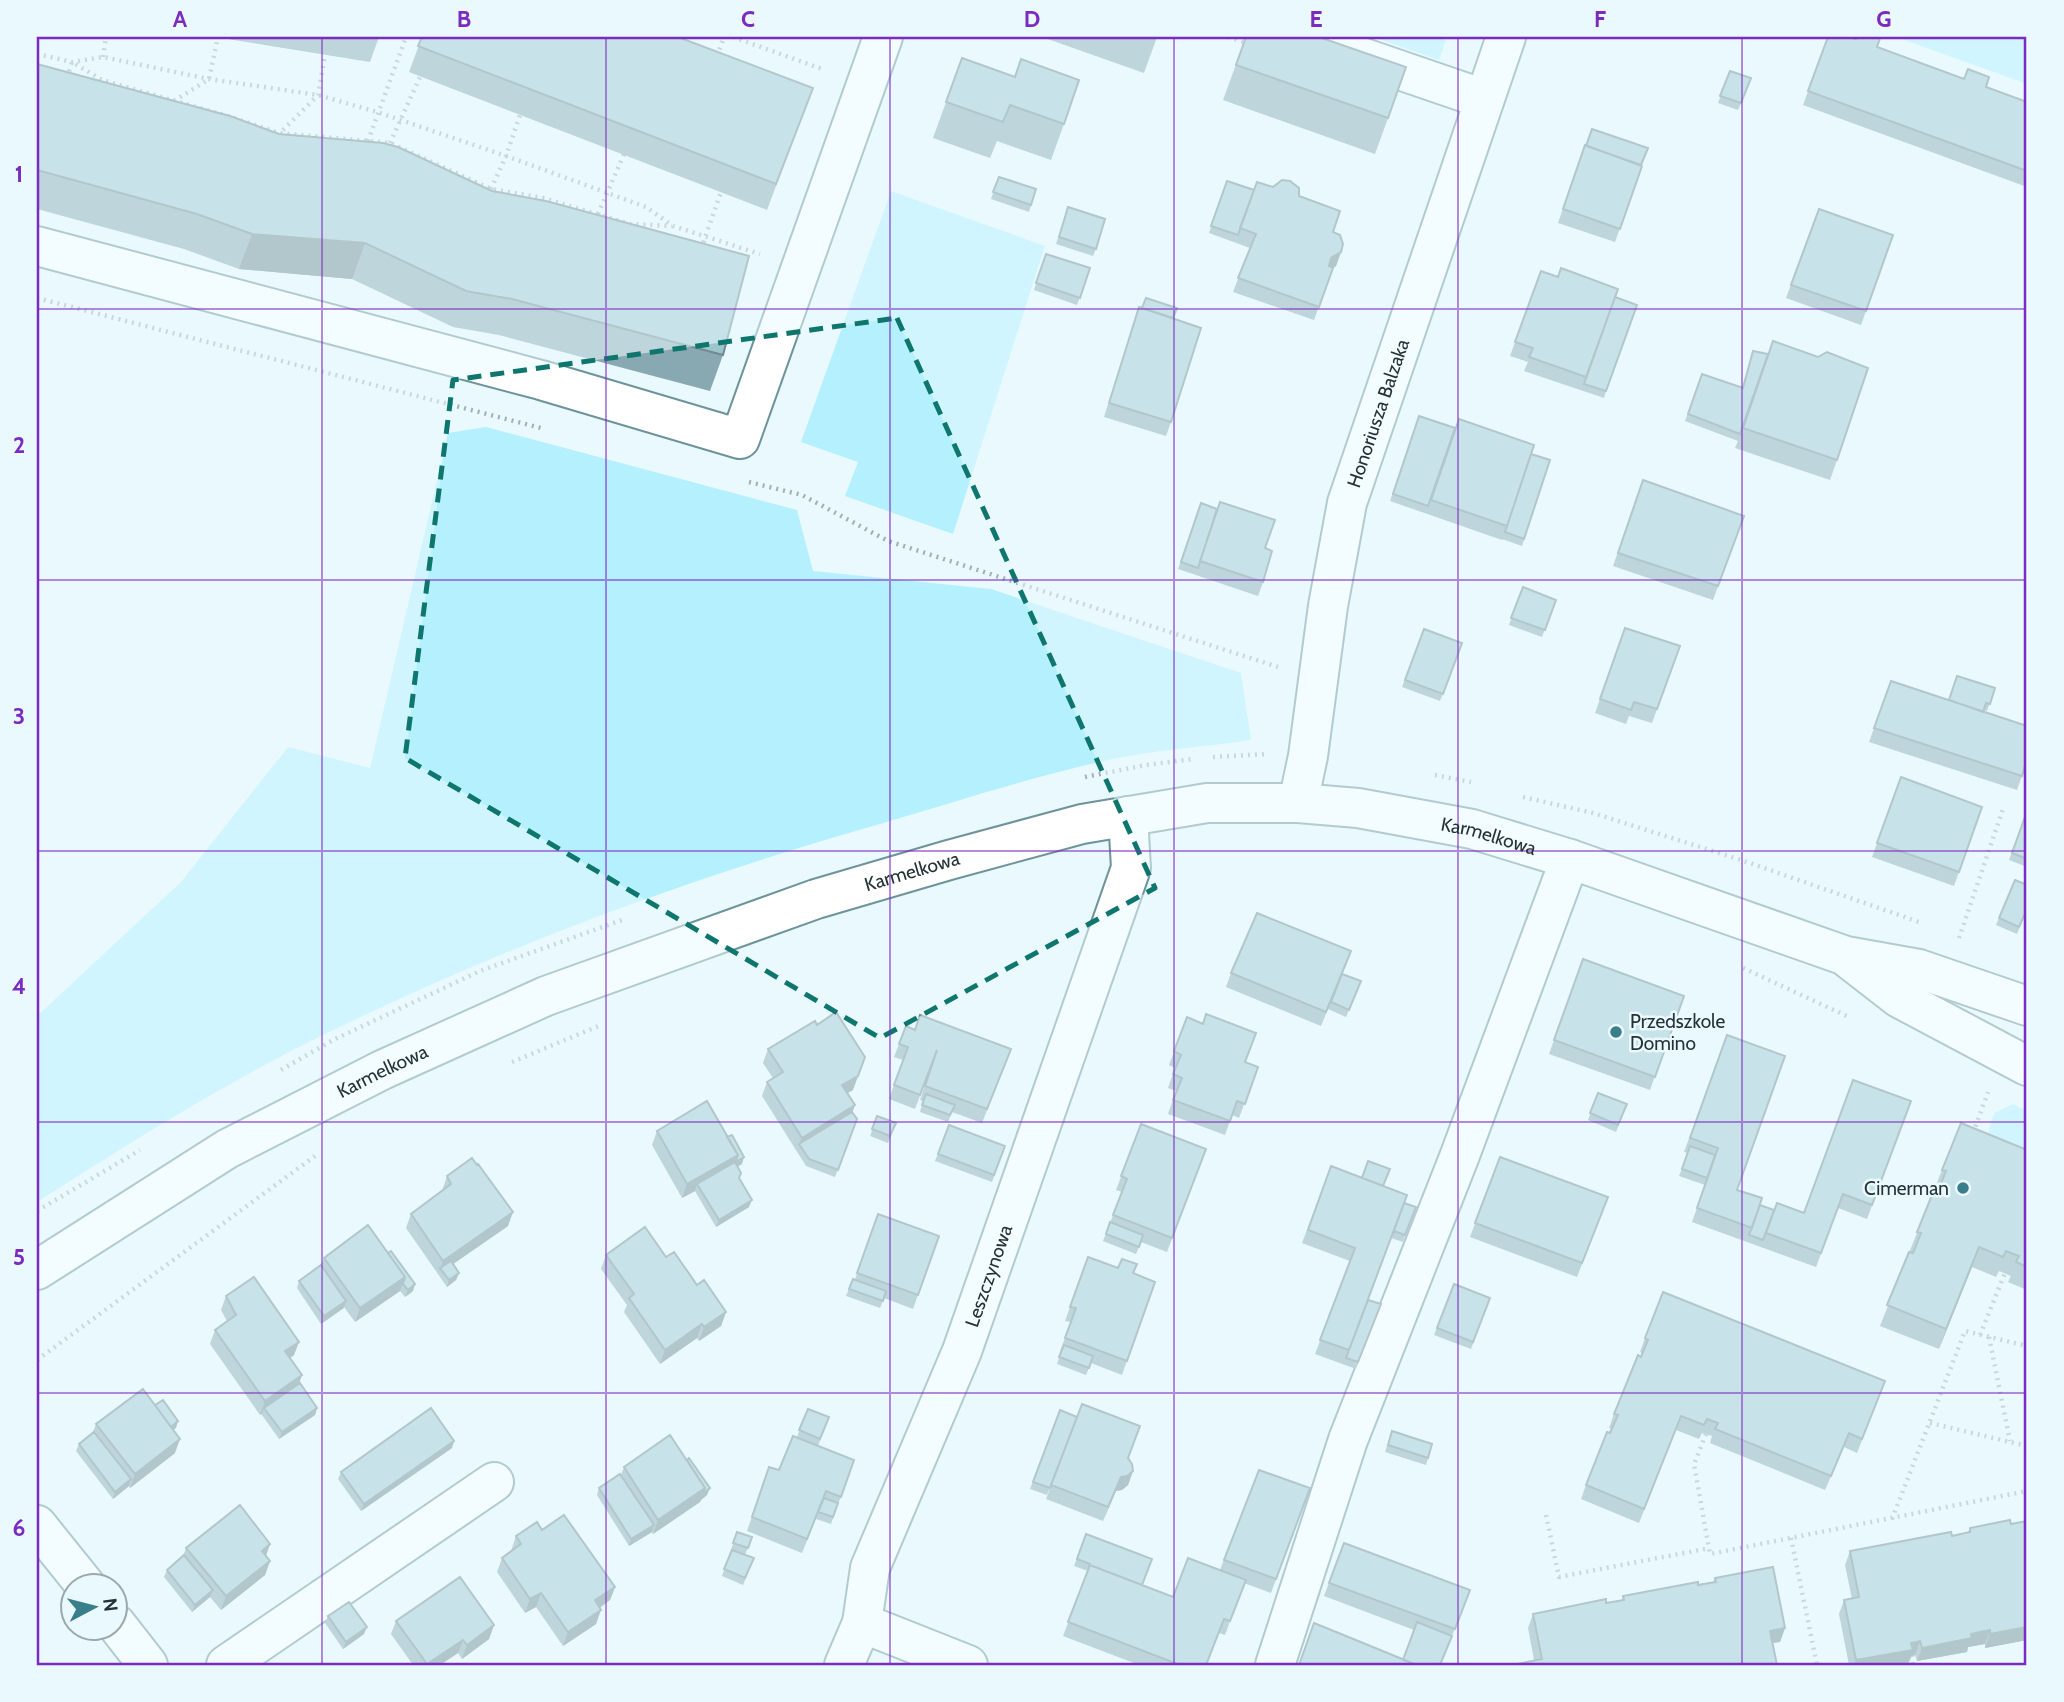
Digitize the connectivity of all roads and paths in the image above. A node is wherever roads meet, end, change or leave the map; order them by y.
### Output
1 (106, 37) edge
2 (218, 37) edge
3 (406, 37) edge
4 (724, 37) edge
5 (733, 37) edge
6 (883, 37) edge
7 (1303, 37) edge
8 (1506, 37) edge
9 (37, 54) edge
10 (325, 55) dead end
11 (103, 57) junction
12 (72, 61) junction
13 (713, 67) edge
14 (420, 77) edge
15 (209, 79) junction
16 (866, 84) junction
17 (65, 85) edge
18 (318, 94) junction
19 (1484, 99) junction
20 (174, 100) junction
21 (377, 111) junction
22 (171, 113) edge
23 (520, 115) edge
24 (401, 120) junction
25 (279, 133) junction
26 (368, 140) junction
27 (390, 143) junction
28 (274, 145) edge
29 (364, 153) edge
30 (624, 155) edge
31 (386, 156) edge
32 (506, 156) junction
33 (491, 189) junction
34 (607, 192) junction
35 (721, 192) edge
36 (487, 202) edge
37 (598, 214) junction
38 (594, 226) edge
39 (673, 226) junction
40 (705, 236) junction
41 (37, 246) edge
42 (698, 258) edge
43 (801, 267) junction
44 (37, 298) edge
45 (552, 431) dead end
46 (741, 480) dead end
47 (1319, 680) junction
48 (1433, 775) dead end
49 (1473, 783) dead end
50 (1514, 794) dead end
51 (1298, 803) junction
52 (2004, 806) dead end
53 (1128, 816) junction
54 (1570, 859) junction
55 (1926, 925) dead end
56 (1950, 934) dead end
57 (1959, 937) junction
58 (1970, 941) dead end
59 (1956, 945) dead end
60 (1846, 956) junction
61 (1740, 967) dead end
62 (2027, 1006) edge
63 (1857, 1020) dead end
64 (611, 1021) dead end
65 (508, 1063) dead end
66 (2027, 1066) edge
67 (1991, 1084) dead end
68 (1970, 1142) edge
69 (325, 1148) dead end
70 (37, 1270) edge
71 (2005, 1273) edge
72 (1980, 1335) junction
73 (1989, 1337) junction
74 (2027, 1346) edge
75 (37, 1360) edge
76 (1930, 1423) junction
77 (1706, 1434) edge
78 (2010, 1441) junction
79 (2027, 1446) edge
80 (494, 1482) dead end
81 (2027, 1491) edge
82 (1546, 1515) dead end
83 (1892, 1518) junction
84 (37, 1525) edge
85 (1791, 1538) junction
86 (1710, 1548) junction
87 (74, 1572) edge
88 (862, 1623) junction
89 (130, 1642) edge
90 (1912, 1656) edge
91 (148, 1665) edge
92 (226, 1665) edge
93 (844, 1665) edge
94 (968, 1665) edge
95 (1275, 1665) edge
96 (1816, 1665) edge
97 (1913, 1665) edge

1 - 11 path
2 - 15 path
3 - 21 path
4 - 13 path
5 - 16 path
6 - 16 street
7 - 19 street
8 - 19 street, Honoriusza Balzaka
9 - 12 path
10 - 18 path
11 - 12 path
11 - 15 path
12 - 17 path
12 - 20 path
14 - 24 path
15 - 18 path
15 - 20 path
16 - 43 street
18 - 21 path
18 - 25 path
19 - 47 street, Honoriusza Balzaka
20 - 22 path
20 - 25 path
21 - 24 path
21 - 26 path
23 - 32 path
24 - 27 path
24 - 32 path
25 - 26 path
25 - 28 path
26 - 27 path
26 - 29 path
27 - 31 path
27 - 33 path
30 - 34 path
32 - 33 path
32 - 34 path
33 - 36 path
33 - 37 path
34 - 37 path
34 - 39 path
35 - 40 path
37 - 38 path
37 - 39 path
39 - 40 path
40 - 42 path
40 - 43 path
41 - 43 street
44 - 45 path
46 - 47 path
47 - 51 street, Honoriusza Balzaka
48 - 49 path
50 - 55 path
51 - 53 street, Karmelkowa
51 - 54 street, Karmelkowa
52 - 57 path
53 - 70 street, Karmelkowa
53 - 88 street, Leszczynowa
54 - 60 street, Karmelkowa
54 - 95 street
56 - 57 path
57 - 58 path
57 - 59 path
60 - 62 street, Karmelkowa
60 - 66 street, Karmelkowa
61 - 63 path
64 - 65 path
67 - 68 path
69 - 75 path
71 - 72 path
72 - 73 path
72 - 76 path
73 - 74 path
73 - 78 path
76 - 78 path
76 - 83 path
77 - 86 path
78 - 79 path
80 - 92 street
81 - 83 path
82 - 86 path
83 - 85 path
84 - 87 street
85 - 86 path
85 - 96 path
88 - 93 street, Leszczynowa
88 - 94 street
89 - 91 street
90 - 97 path

